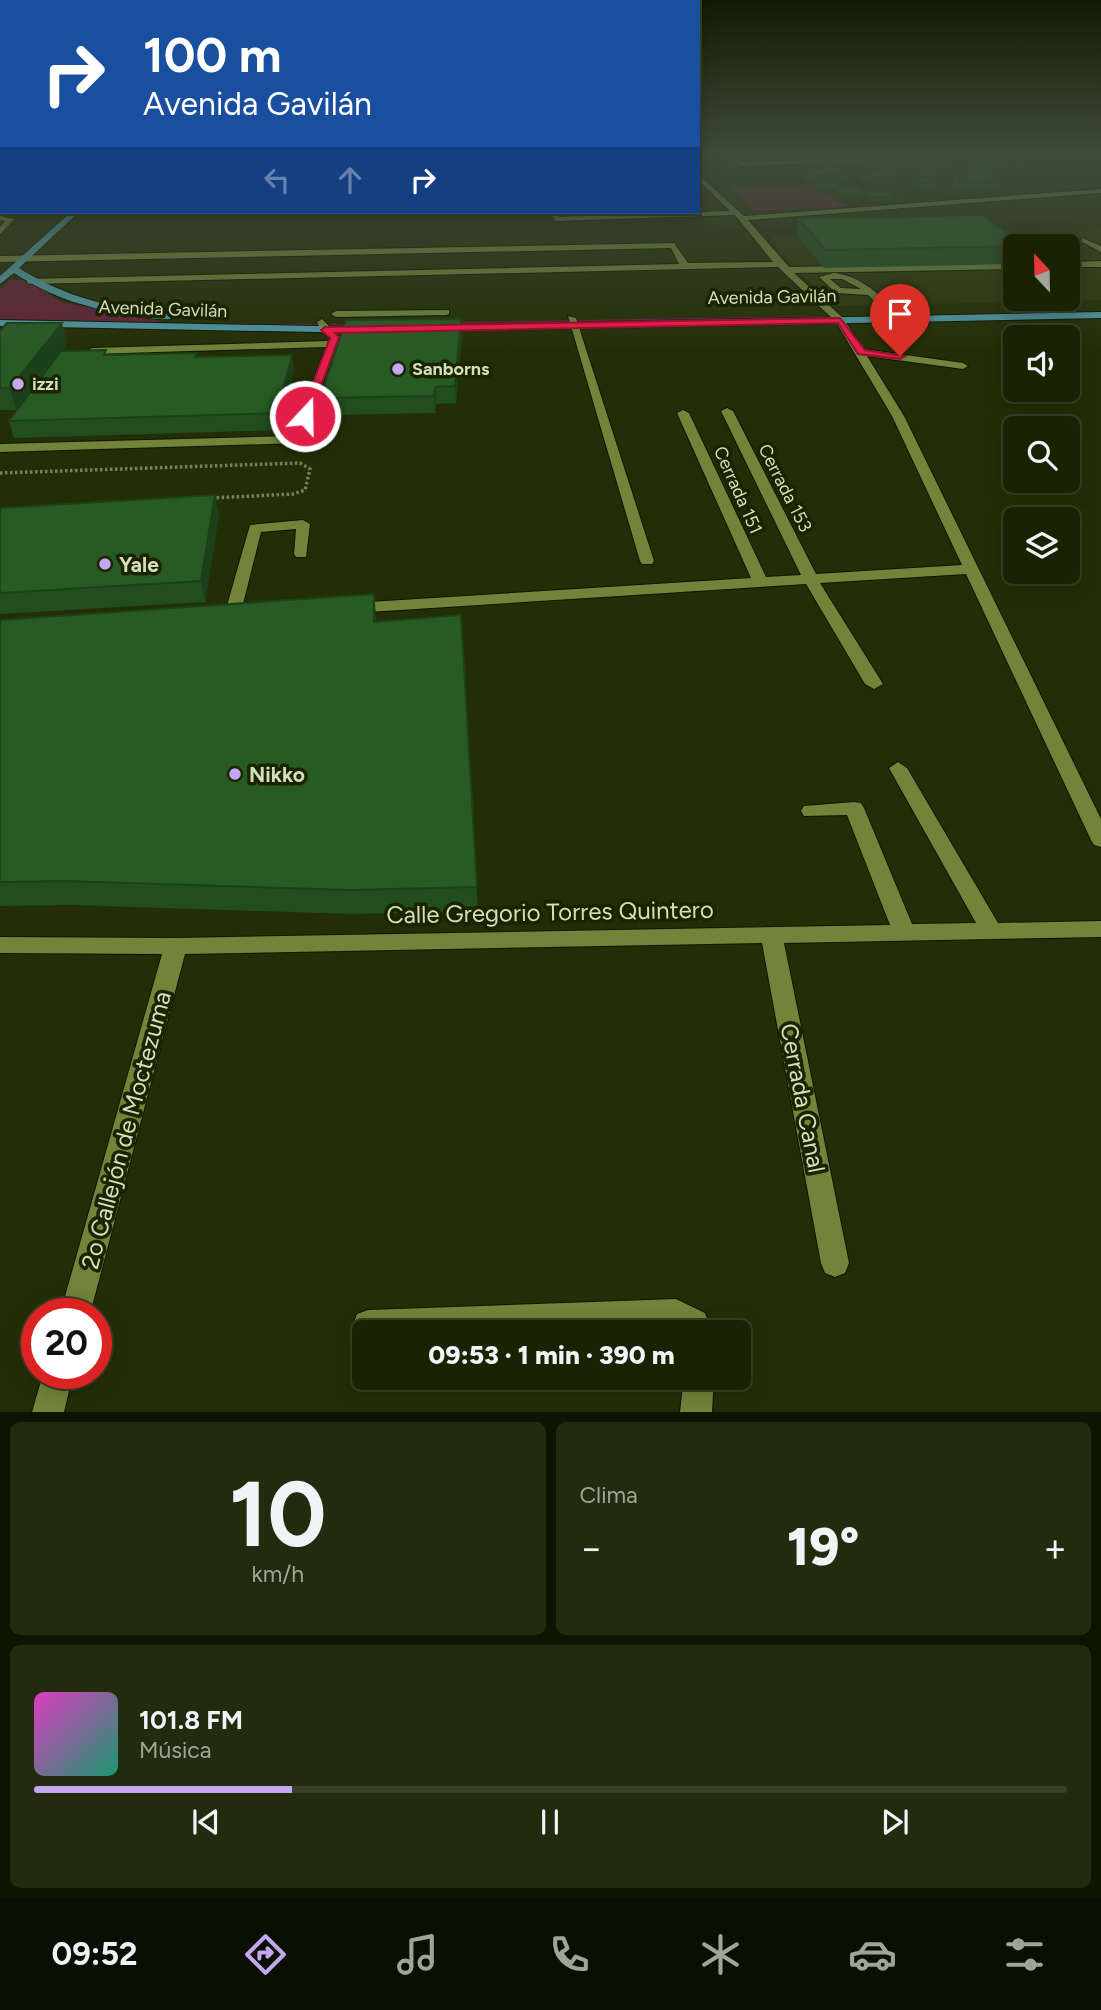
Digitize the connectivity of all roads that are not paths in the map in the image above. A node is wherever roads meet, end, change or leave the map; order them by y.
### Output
1 (51, 221) edge
2 (65, 221) edge
3 (745, 221) edge
4 (783, 221) edge
5 (788, 225) dead end
6 (44, 227) dead end
7 (470, 240) dead end
8 (1085, 240) dead end
9 (33, 249) junction
10 (1101, 249) edge
11 (0, 250) edge
12 (399, 252) junction
13 (21, 254) junction
14 (7, 262) edge
15 (1101, 264) edge
16 (0, 265) edge
17 (1080, 265) edge
18 (685, 266) junction
19 (1003, 266) edge
20 (783, 267) junction
21 (398, 272) junction
22 (1, 278) edge
23 (30, 281) junction
24 (870, 292) dead end
25 (1101, 307) edge
26 (446, 312) dead end
27 (890, 312) junction
28 (336, 314) dead end
29 (1101, 315) edge
30 (399, 317) junction
31 (837, 317) junction
32 (183, 318) junction
33 (572, 322) junction
34 (0, 323) edge
35 (263, 326) junction
36 (323, 326) junction
37 (173, 327) junction
38 (374, 329) edge
39 (425, 329) edge
40 (332, 344) junction
41 (92, 351) edge
42 (862, 352) junction
43 (962, 366) dead end
44 (727, 411) dead end
45 (683, 412) dead end
46 (0, 448) edge
47 (301, 554) dead end
48 (647, 561) dead end
49 (970, 569) junction
50 (811, 580) junction
51 (761, 583) junction
52 (344, 609) edge
53 (232, 616) edge
54 (874, 684) dead end
55 (898, 768) dead end
56 (811, 811) dead end
57 (1101, 840) edge
58 (1101, 929) edge
59 (992, 932) junction
60 (771, 934) junction
61 (905, 934) junction
62 (0, 944) edge
63 (176, 946) junction
64 (835, 1263) dead end
65 (79, 1298) edge
66 (508, 1320) edge
67 (687, 1320) edge
68 (54, 1389) edge
69 (698, 1390) edge
70 (48, 1412) edge
71 (696, 1412) edge

1 - 6 main road
2 - 9 main road
3 - 20 street
4 - 5 street
7 - 9 street
8 - 10 street
9 - 13 main road
11 - 13 street
12 - 13 street
12 - 18 street
12 - 21 street
13 - 14 street
14 - 16 main road
14 - 22 main road
14 - 23 main road, Avenida Gavilán
15 - 17 street
18 - 20 street
18 - 21 street
19 - 20 street
20 - 31 street
21 - 23 street
23 - 32 main road, Avenida Gavilán
24 - 27 street
25 - 27 main road, Avenida Gavilán
26 - 30 street
27 - 31 main road, Avenida Gavilán
28 - 30 street
29 - 31 main road, Avenida Gavilán
30 - 33 main road, Avenida Gavilán
30 - 36 main road, Avenida Gavilán
31 - 33 main road, Avenida Gavilán
31 - 42 street
32 - 35 main road, Avenida Gavilán
32 - 37 main road
33 - 39 main road, Avenida Gavilán
33 - 48 street
34 - 37 main road, Avenida Gavilán
35 - 36 main road, Avenida Gavilán
35 - 37 main road, Avenida Gavilán
36 - 38 main road, Avenida Gavilán
36 - 40 street
40 - 41 street
40 - 46 street
42 - 43 street
42 - 49 street
44 - 50 street, Cerrada 153
45 - 51 street, Cerrada 151
47 - 53 street
49 - 50 street
49 - 57 street
50 - 51 street
50 - 54 street, Cerrada 153
51 - 52 street
55 - 59 street
56 - 61 street
58 - 59 street, Calle Gregorio Torres Quintero
59 - 61 street, Calle Gregorio Torres Quintero
60 - 61 street, Calle Gregorio Torres Quintero
60 - 63 street, Calle Gregorio Torres Quintero
60 - 64 street, Cerrada Canal
62 - 63 street, Calle Gregorio Torres Quintero
63 - 65 street, 2o Callejón de Moctezuma
66 - 67 street
68 - 70 street
69 - 71 street

